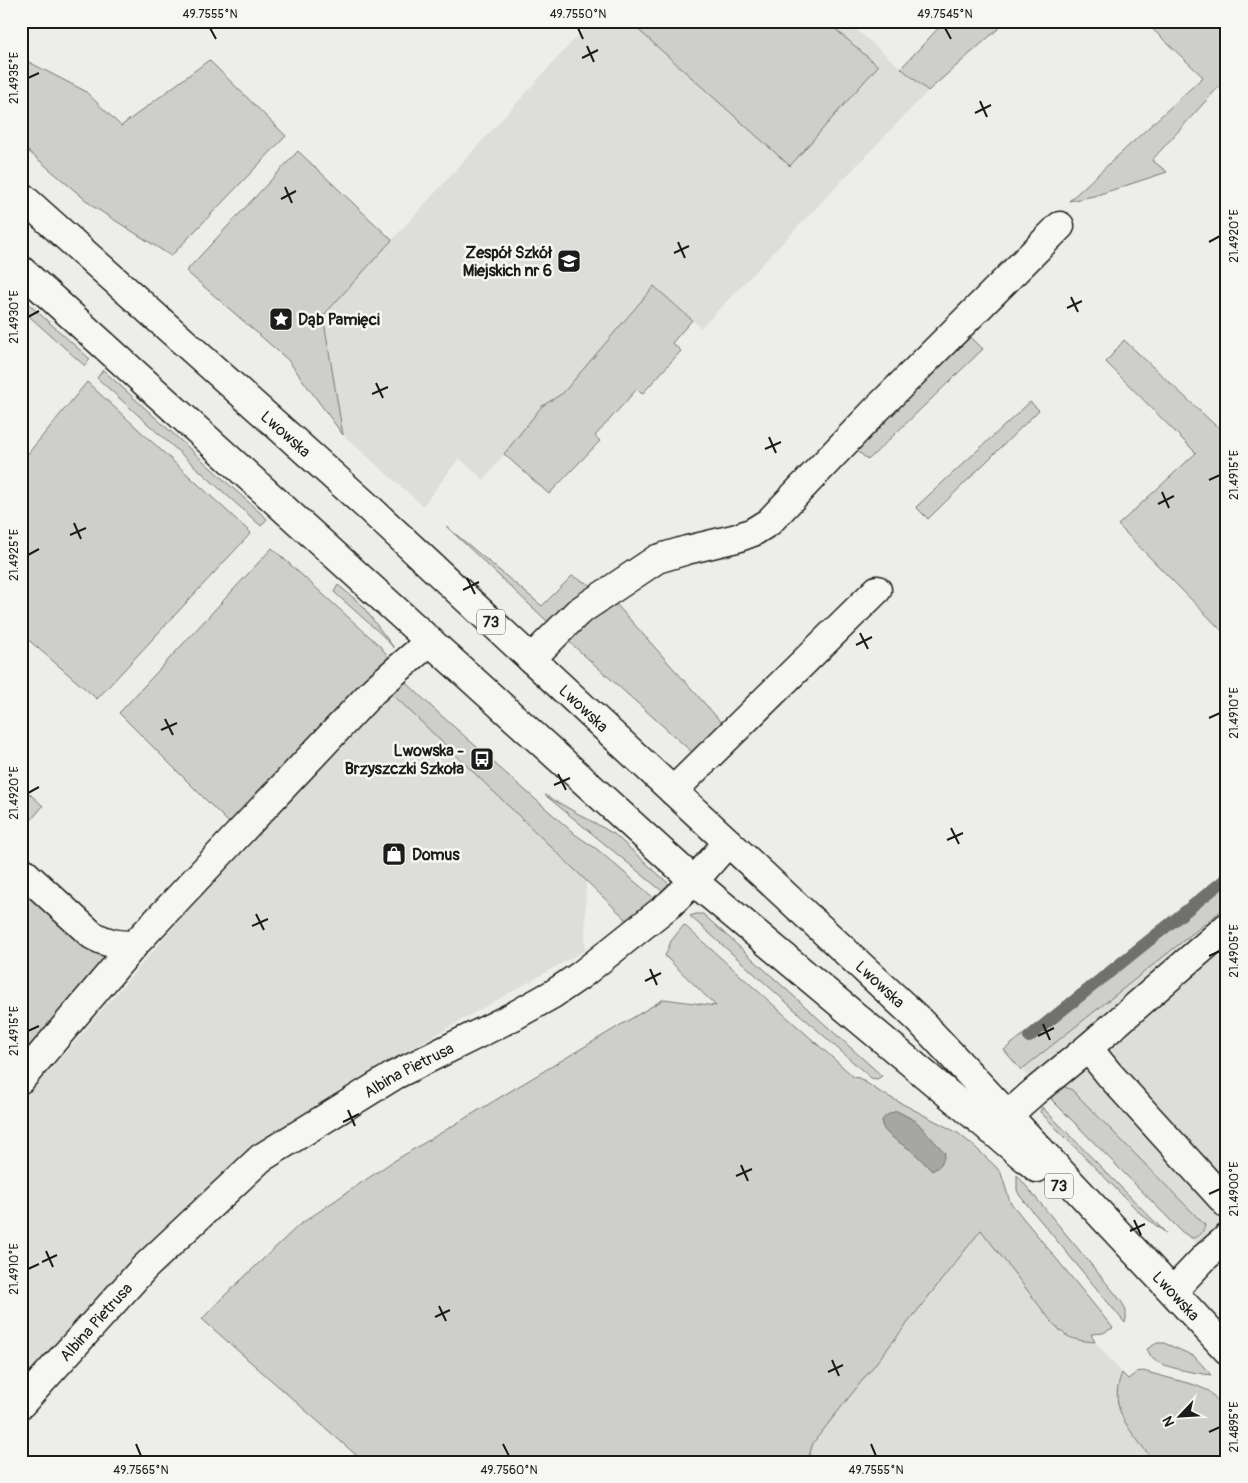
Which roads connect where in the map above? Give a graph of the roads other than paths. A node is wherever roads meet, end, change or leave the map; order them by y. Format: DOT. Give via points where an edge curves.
graph roads {
  1 [pos="21,196"];
  2 [pos="1060,226"];
  3 [pos="21,270"];
  4 [pos="877,590"];
  5 [pos="430,641"];
  6 [pos="531,659"];
  7 [pos="673,791"];
  8 [pos="728,842"];
  9 [pos="21,870"];
  10 [pos="694,881"];
  11 [pos="1227,928"];
  12 [pos="134,945"];
  13 [pos="1088,1048"];
  14 [pos="21,1078"];
  15 [pos="999,1122"];
  16 [pos="1227,1204"];
  17 [pos="1227,1238"];
  18 [pos="1173,1291"];
  19 [pos="1227,1350"];
  20 [pos="21,1404"];
  1 -- 6 [label="main road, Lwowska / 73" via="368,507"];
  2 -- 6 [label="main road" via="769,522 737,538 657,559 578,612"];
  3 -- 5 [label="main road, Lwowska / 73"];
  4 -- 7 [label="main road"];
  5 -- 10 [label="main road, Lwowska / 73"];
  5 -- 12 [label="main road" via="374,690"];
  6 -- 7 [label="main road, Lwowska / 73"];
  7 -- 8 [label="main road, Lwowska / 73"];
  8 -- 10 [label="main road, Albina Pietrusa"];
  8 -- 15 [label="main road, Lwowska / 73" via="918,1019"];
  9 -- 12 [label="main road" via="92,935 104,942"];
  10 -- 15 [label="main road, Lwowska / 73"];
  10 -- 20 [label="main road, Albina Pietrusa" via="670,904 553,994 395,1075 261,1158 144,1268"];
  11 -- 13 [label="main road"];
  12 -- 14 [label="main road"];
  13 -- 15 [label="main road"];
  13 -- 16 [label="main road"];
  15 -- 18 [label="main road, Lwowska / 73" via="1127,1242"];
  17 -- 18 [label="main road"];
  18 -- 19 [label="main road, Lwowska / 73"];
}
